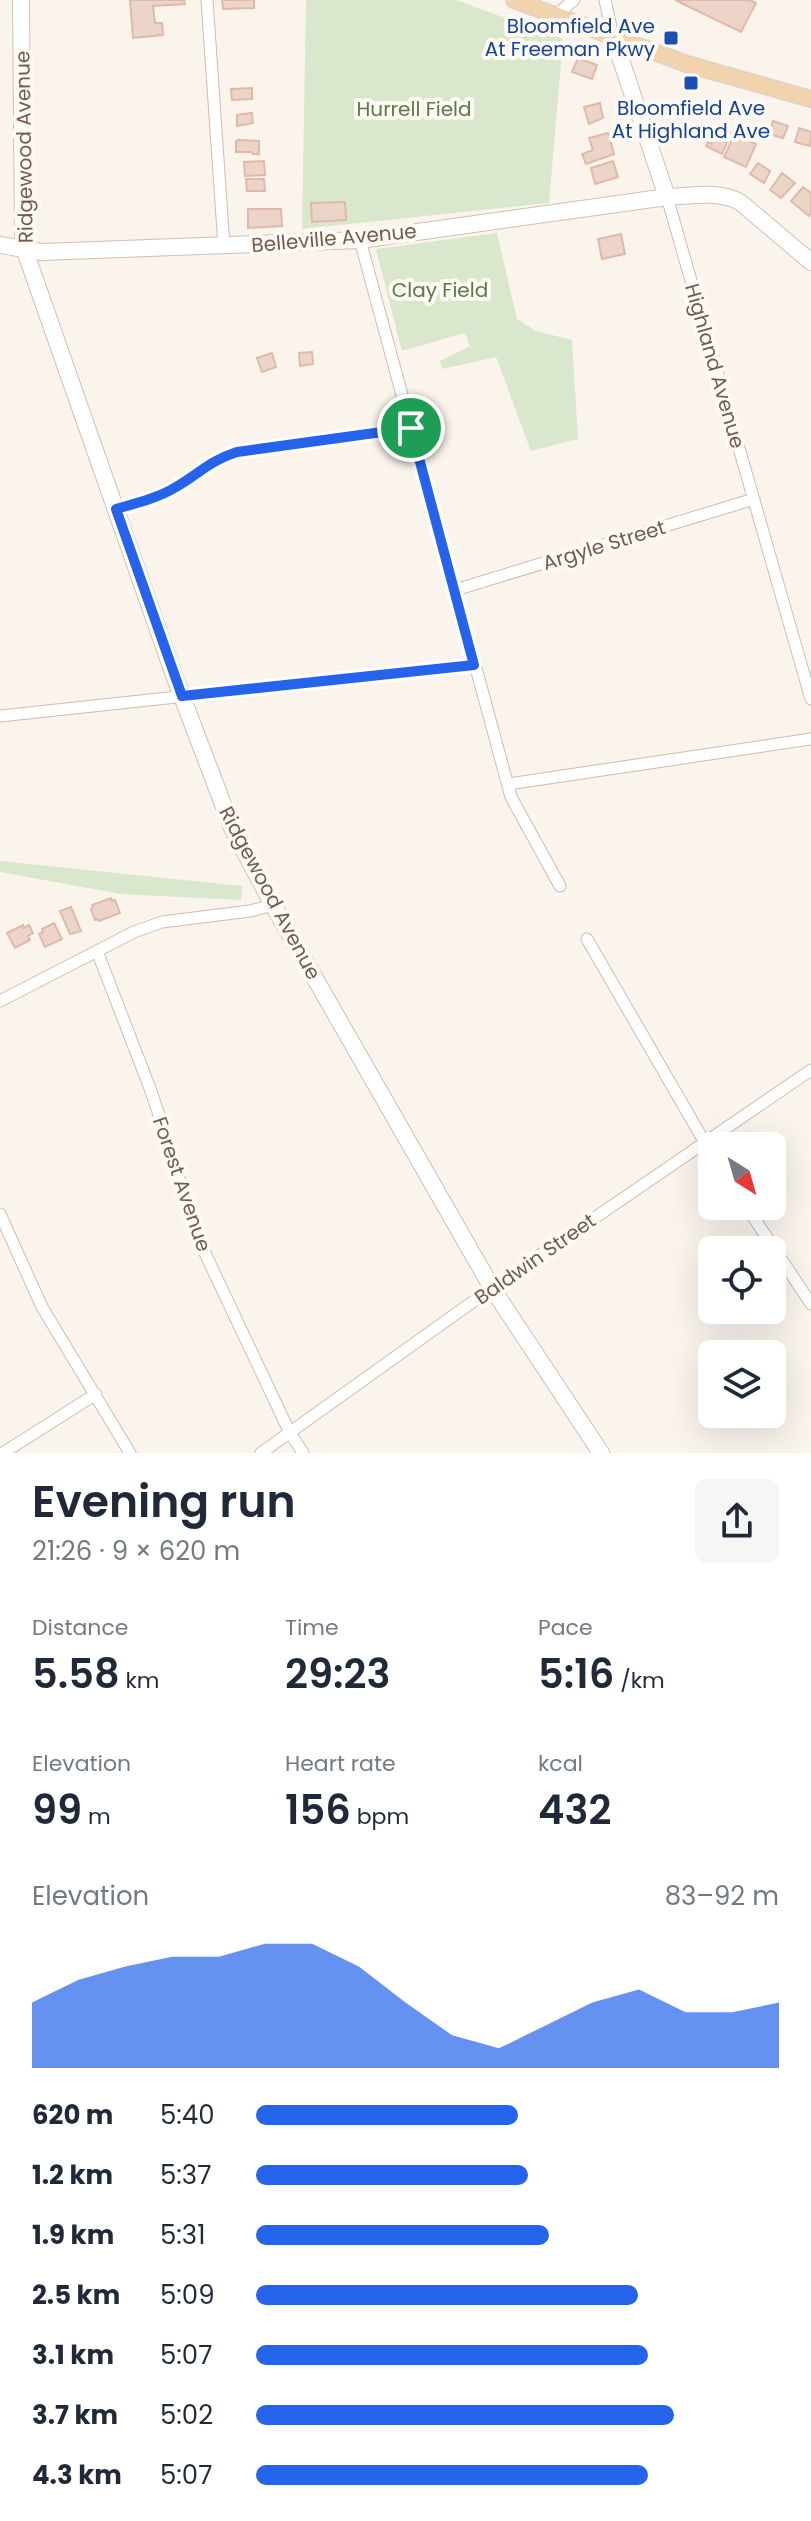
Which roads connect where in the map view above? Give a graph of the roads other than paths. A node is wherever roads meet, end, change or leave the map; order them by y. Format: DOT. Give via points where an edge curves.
graph roads {
  1 [pos="21,0"];
  2 [pos="207,0"];
  3 [pos="514,0"];
  4 [pos="574,0"];
  5 [pos="605,0"];
  6 [pos="556,15"];
  7 [pos="613,36"];
  8 [pos="811,99"];
  9 [pos="667,197"];
  10 [pos="360,240"];
  11 [pos="0,245"];
  12 [pos="224,246"];
  13 [pos="25,251"];
  14 [pos="811,262"];
  15 [pos="411,428"];
  16 [pos="754,499"];
  17 [pos="116,509"];
  18 [pos="455,590"];
  19 [pos="474,665"];
  20 [pos="182,696"];
  21 [pos="811,699"];
  22 [pos="0,716"];
  23 [pos="811,739"];
  24 [pos="508,784"];
  25 [pos="560,886"];
  26 [pos="271,900"];
  27 [pos="587,939"];
  28 [pos="97,951"];
  29 [pos="0,1001"];
  30 [pos="811,1070"];
  31 [pos="720,1132"];
  32 [pos="698,1133"];
  33 [pos="698,1147"];
  34 [pos="0,1214"];
  35 [pos="755,1220"];
  36 [pos="492,1288"];
  37 [pos="811,1304"];
  38 [pos="96,1394"];
  39 [pos="291,1434"];
  40 [pos="3,1453"];
  41 [pos="130,1453"];
  42 [pos="261,1453"];
  43 [pos="303,1453"];
  44 [pos="601,1453"];
  1 -- 13 [label="street, Ridgewood Avenue"];
  2 -- 12 [label="street"];
  3 -- 6 [label="main road"];
  4 -- 6 [label="street"];
  5 -- 7 [label="street"];
  6 -- 7 [label="main road"];
  7 -- 8 [label="main road" via="699,68"];
  7 -- 9 [label="street, Highland Avenue"];
  9 -- 10 [label="street, Belleville Avenue"];
  9 -- 14 [label="street, Belleville Avenue" via="728,196"];
  9 -- 16 [label="street, Highland Avenue"];
  10 -- 12 [label="street, Belleville Avenue"];
  10 -- 15 [label="street"];
  11 -- 13 [label="street, Belleville Avenue"];
  12 -- 13 [label="street, Belleville Avenue"];
  13 -- 17 [label="street, Ridgewood Avenue"];
  15 -- 17 [label="street" via="237,452 215,459 164,493"];
  15 -- 18 [label="street"];
  16 -- 18 [label="street, Argyle Street"];
  16 -- 21 [label="street, Highland Avenue"];
  17 -- 20 [label="street, Ridgewood Avenue"];
  18 -- 19 [label="street"];
  19 -- 20 [label="street"];
  19 -- 24 [label="street"];
  20 -- 22 [label="street"];
  20 -- 26 [label="street, Ridgewood Avenue" via="225,811"];
  23 -- 24 [label="street"];
  24 -- 25 [label="street"];
  26 -- 28 [label="street" via="250,911 162,922"];
  26 -- 36 [label="street, Ridgewood Avenue"];
  27 -- 32 [label="street"];
  28 -- 29 [label="street"];
  28 -- 39 [label="street, Forest Avenue" via="155,1105 195,1232"];
  30 -- 31 [label="street, Baldwin Street"];
  33 -- 36 [label="street, Baldwin Street"];
  34 -- 38 [label="street" via="42,1307"];
  35 -- 37 [label="street"];
  36 -- 39 [label="street, Baldwin Street"];
  36 -- 44 [label="street, Ridgewood Avenue"];
  38 -- 40 [label="street"];
  38 -- 41 [label="street"];
  39 -- 42 [label="street, Baldwin Street"];
  39 -- 43 [label="street, Forest Avenue"];
}
